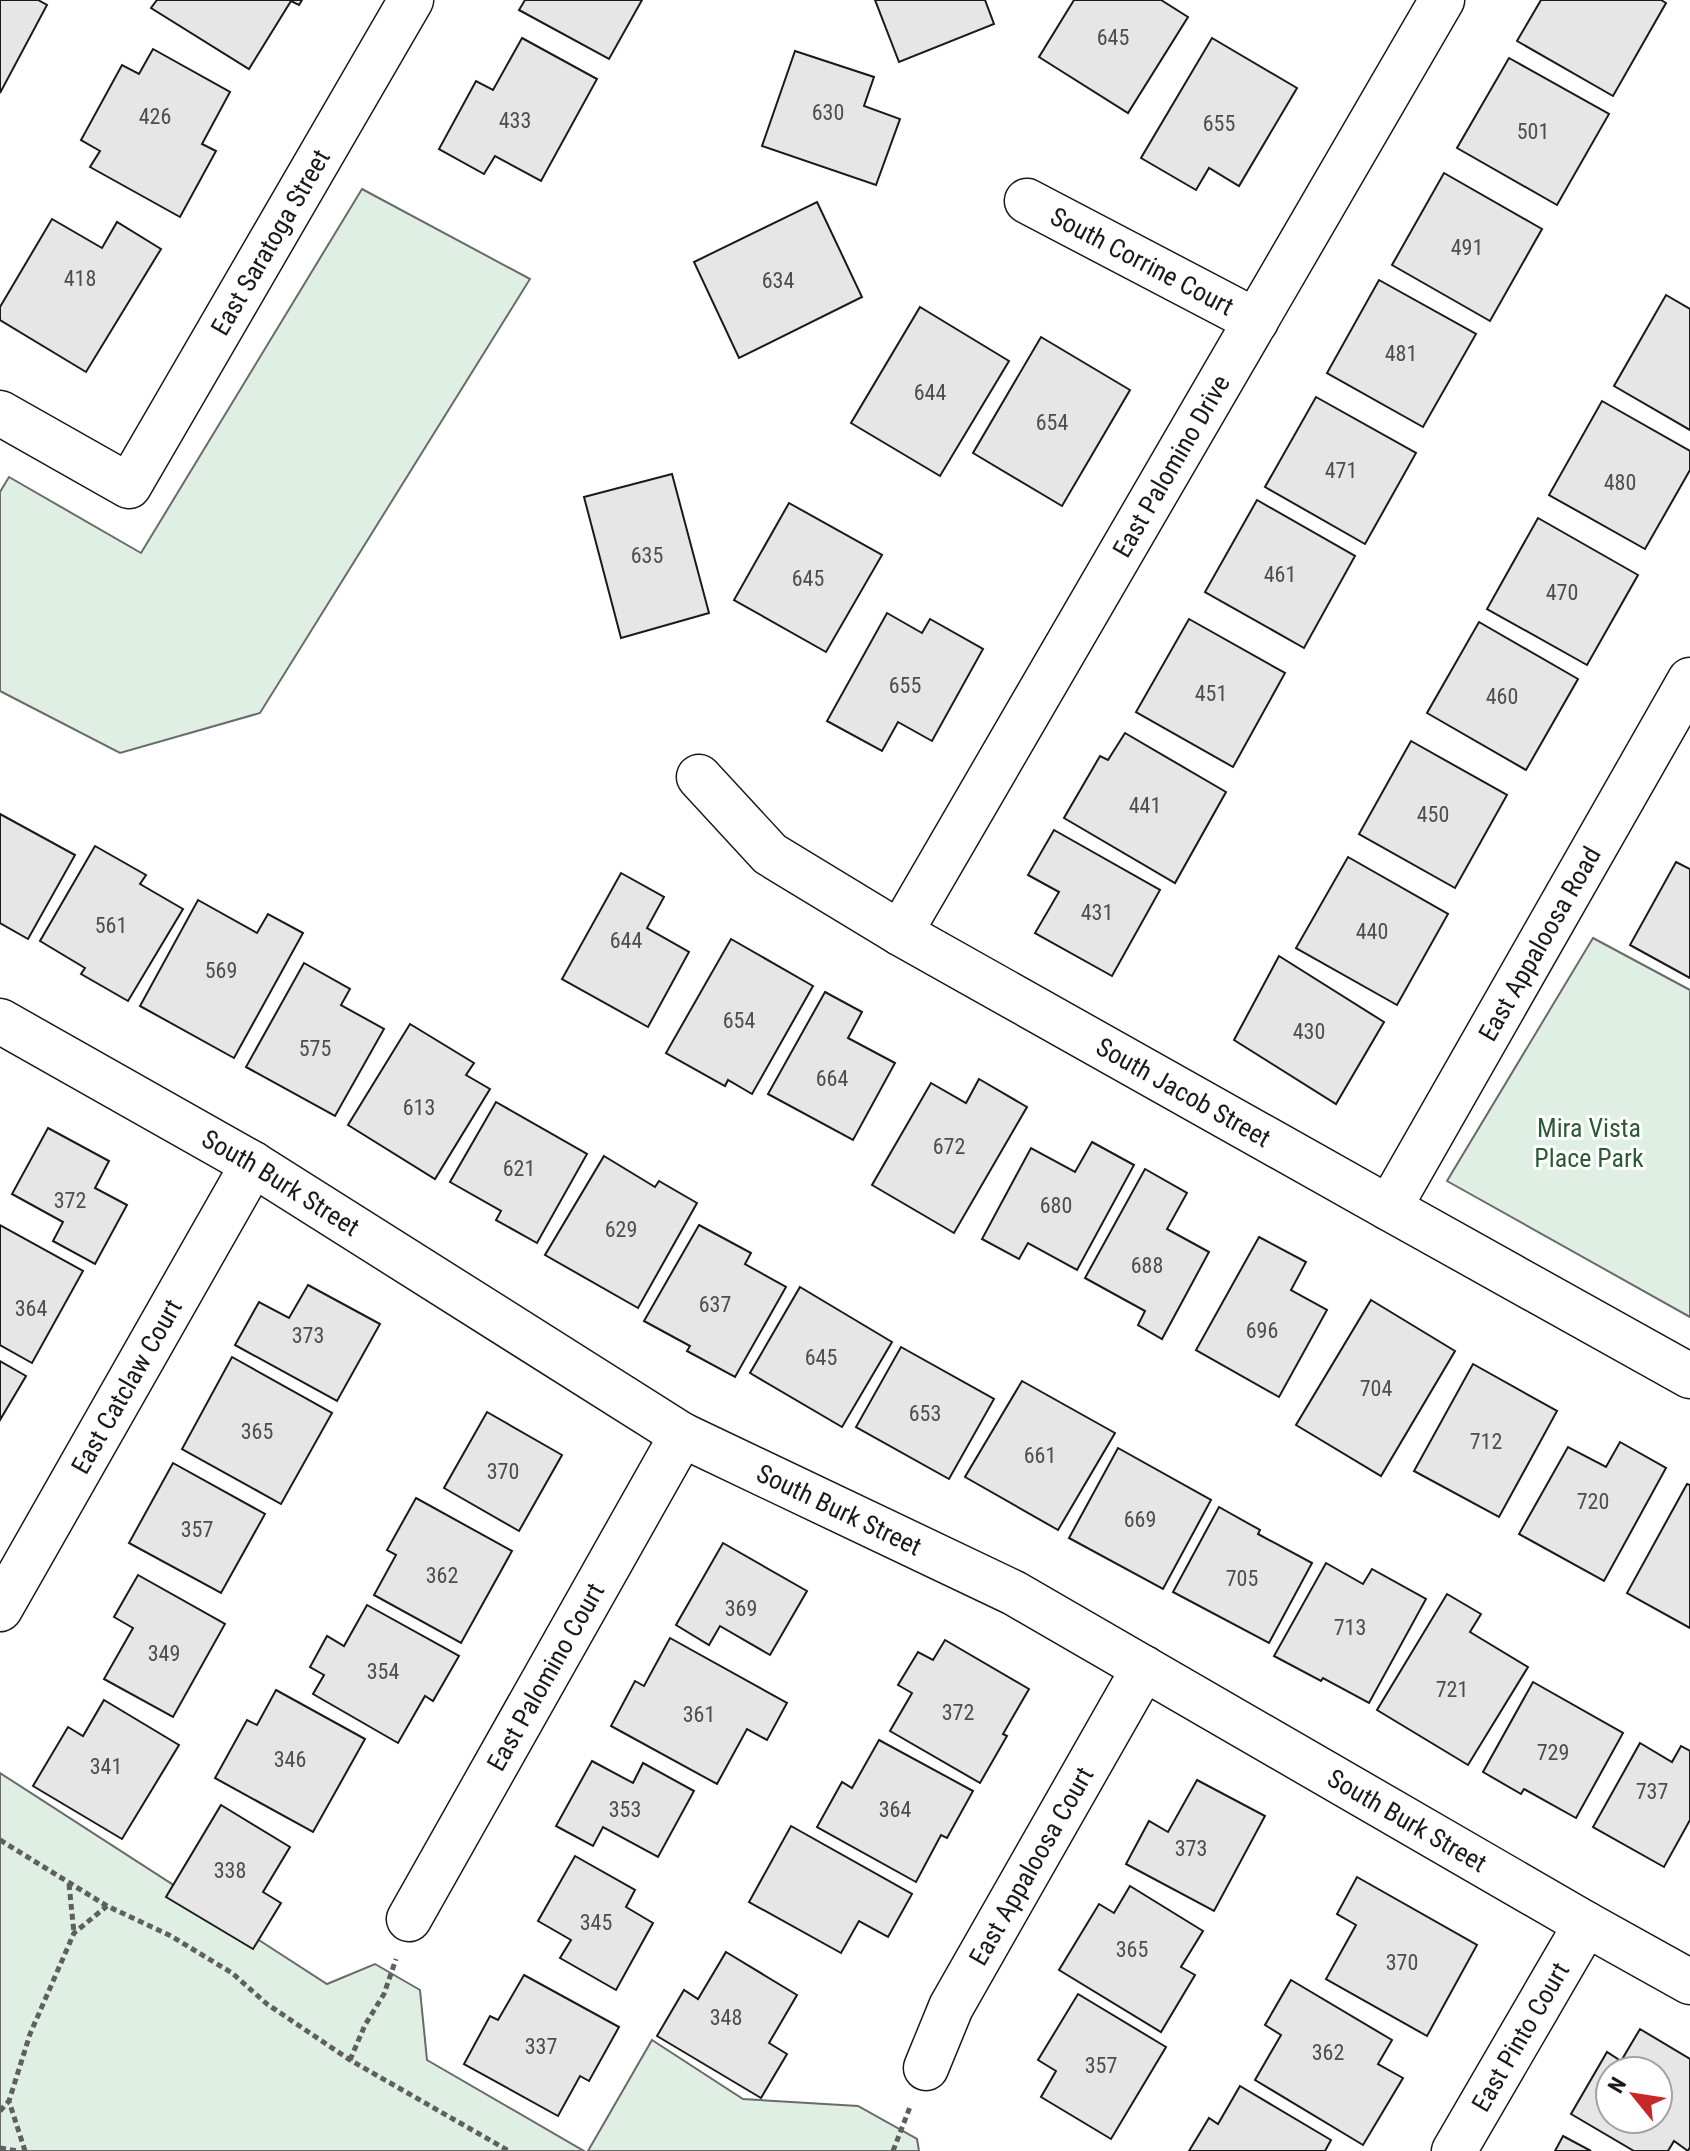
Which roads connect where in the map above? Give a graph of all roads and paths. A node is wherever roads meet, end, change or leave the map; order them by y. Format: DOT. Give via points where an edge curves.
graph roads {
  1 [pos="411,0"];
  2 [pos="1442,0"];
  3 [pos="1027,201"];
  4 [pos="1256,321"];
  5 [pos="0,413"];
  6 [pos="1690,680"];
  7 [pos="699,777"];
  8 [pos="900,933"];
  9 [pos="0,1021"];
  10 [pos="253,1164"];
  11 [pos="1389,1208"];
  12 [pos="1690,1376"];
  13 [pos="682,1435"];
  14 [pos="0,1609"];
  15 [pos="1144,1668"];
  16 [pos="0,1840"];
  17 [pos="69,1883"];
  18 [pos="107,1906"];
  19 [pos="409,1919"];
  20 [pos="1586,1924"];
  21 [pos="74,1933"];
  22 [pos="1690,1982"];
  23 [pos="350,2060"];
  24 [pos="926,2068"];
  25 [pos="9,2101"];
  26 [pos="0,2111"];
  27 [pos="0,2148"];
  28 [pos="18,2151"];
  29 [pos="25,2151"];
  30 [pos="509,2151"];
  31 [pos="1454,2151"];
  1 -- 5 [label="street, East Saratoga Street" via="129,486"];
  2 -- 4 [label="street, East Palomino Drive"];
  3 -- 4 [label="street, South Corrine Court"];
  4 -- 8 [label="street, East Palomino Drive"];
  6 -- 11 [label="street, East Appaloosa Road"];
  7 -- 8 [label="street, South Jacob Street" via="770,854"];
  8 -- 11 [label="street, South Jacob Street"];
  9 -- 10 [label="street, South Burk Street"];
  10 -- 13 [label="street, South Burk Street"];
  10 -- 14 [label="street, East Catclaw Court"];
  11 -- 12 [label="street, South Jacob Street"];
  13 -- 15 [label="street, South Burk Street" via="1014,1593"];
  13 -- 19 [label="street, East Palomino Court"];
  15 -- 20 [label="street, South Burk Street"];
  15 -- 24 [label="street, East Appaloosa Court" via="951,2007"];
  16 -- 17 [label="path"];
  17 -- 18 [label="path"];
  17 -- 21 [label="path"];
  18 -- 21 [label="path"];
  18 -- 23 [label="path" via="232,1973 267,2004"];
  19 -- 23 [label="path" via="384,1994"];
  20 -- 22 [label="street, South Burk Street"];
  20 -- 31 [label="street, East Pinto Court"];
  21 -- 25 [label="path" via="30,2034"];
  23 -- 30 [label="path"];
  25 -- 26 [label="path"];
  25 -- 29 [label="path"];
  27 -- 28 [label="path"];
}
